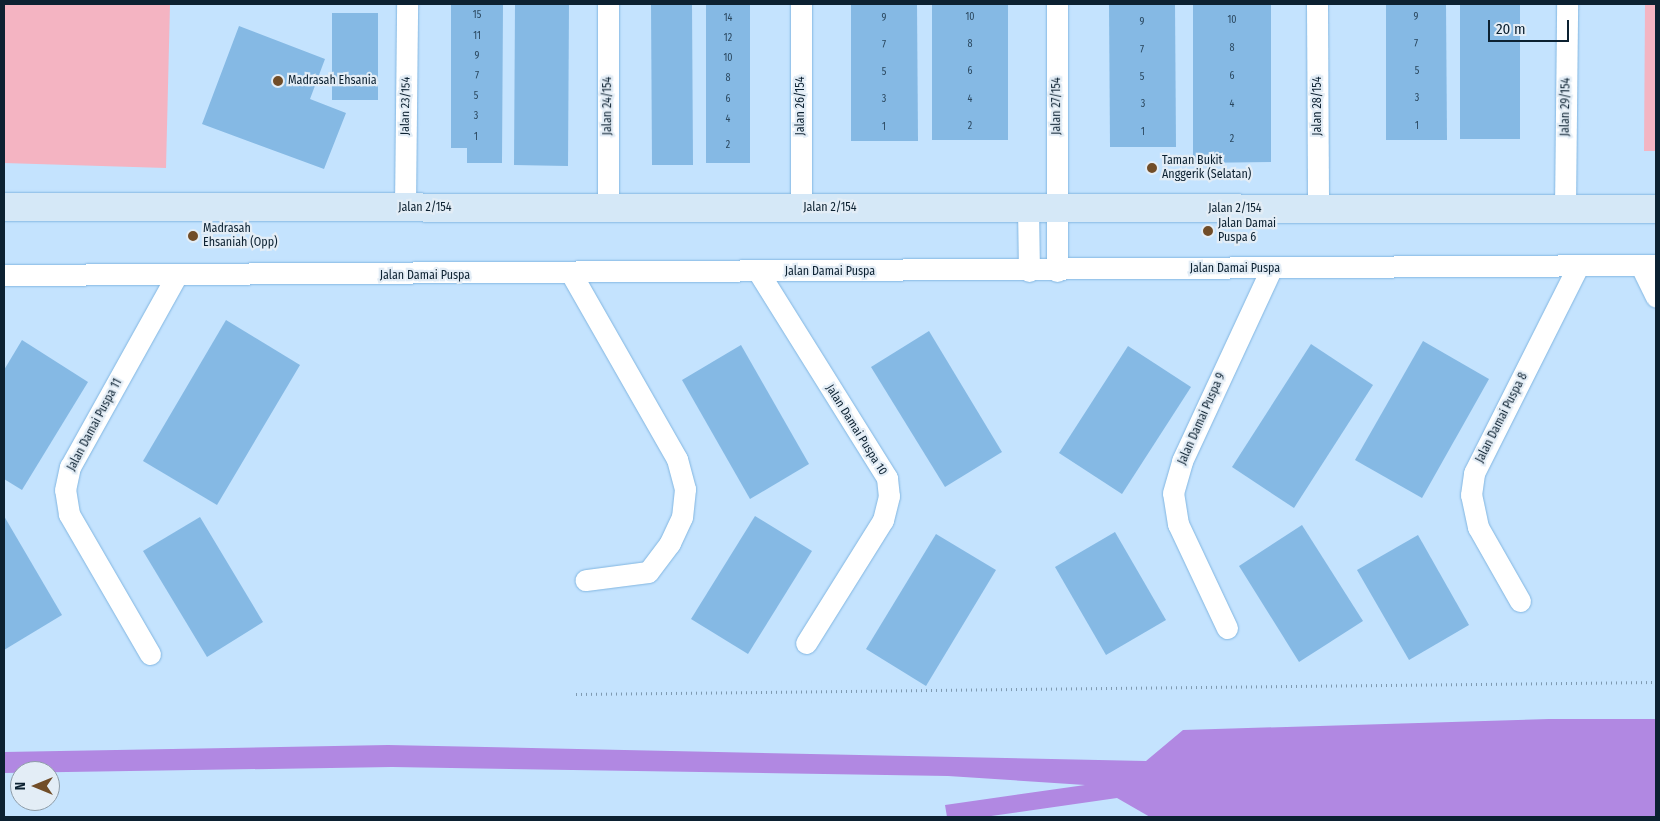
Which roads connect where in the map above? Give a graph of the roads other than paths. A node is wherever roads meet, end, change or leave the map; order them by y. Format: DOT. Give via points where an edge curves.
graph roads {
  1 [pos="407,4"];
  2 [pos="608,4"];
  3 [pos="801,4"];
  4 [pos="1057,4"];
  5 [pos="1317,4"];
  6 [pos="1567,4"];
  7 [pos="4,207"];
  8 [pos="405,208"];
  9 [pos="608,208"];
  10 [pos="801,208"];
  11 [pos="1028,208"];
  12 [pos="1057,208"];
  13 [pos="1318,209"];
  14 [pos="1565,209"];
  15 [pos="1656,209"];
  16 [pos="1649,265"];
  17 [pos="1578,266"];
  18 [pos="1272,269"];
  19 [pos="1029,270"];
  20 [pos="1057,270"];
  21 [pos="759,273"];
  22 [pos="4,275"];
  23 [pos="572,275"];
  24 [pos="175,278"];
  25 [pos="1656,297"];
  26 [pos="586,580"];
  27 [pos="1520,601"];
  28 [pos="1227,628"];
  29 [pos="806,643"];
  30 [pos="150,654"];
  1 -- 8 [label="street, Jalan 23/154"];
  2 -- 9 [label="street, Jalan 24/154"];
  3 -- 10 [label="street, Jalan 26/154"];
  4 -- 12 [label="street, Jalan 27/154"];
  5 -- 13 [label="street, Jalan 28/154"];
  6 -- 14 [label="street, Jalan 29/154"];
  7 -- 8 [label="street, Jalan 2/154"];
  8 -- 9 [label="street, Jalan 2/154"];
  9 -- 10 [label="street, Jalan 2/154"];
  10 -- 11 [label="street, Jalan 2/154"];
  11 -- 12 [label="street, Jalan 2/154"];
  11 -- 19 [label="street"];
  12 -- 13 [label="street, Jalan 2/154"];
  12 -- 20 [label="street, Jalan 27/154"];
  13 -- 14 [label="street, Jalan 2/154"];
  14 -- 15 [label="street, Jalan 2/154"];
  16 -- 17 [label="street, Jalan Damai Puspa"];
  16 -- 25 [label="street"];
  17 -- 18 [label="street, Jalan Damai Puspa"];
  17 -- 27 [label="street, Jalan Damai Puspa 8" via="1474,473 1471,495 1478,527"];
  18 -- 20 [label="street, Jalan Damai Puspa"];
  18 -- 28 [label="street, Jalan Damai Puspa 9" via="1182,461 1173,493 1178,524"];
  19 -- 20 [label="street, Jalan Damai Puspa"];
  19 -- 21 [label="street, Jalan Damai Puspa"];
  21 -- 23 [label="street, Jalan Damai Puspa"];
  21 -- 29 [label="street, Jalan Damai Puspa 10" via="887,478 889,496 883,520"];
  22 -- 24 [label="street, Jalan Damai Puspa"];
  23 -- 24 [label="street, Jalan Damai Puspa"];
  23 -- 26 [label="street" via="678,459 685,489 682,517 670,542 648,572"];
  24 -- 30 [label="street, Jalan Damai Puspa 11" via="70,467 65,490 69,514"];
}
